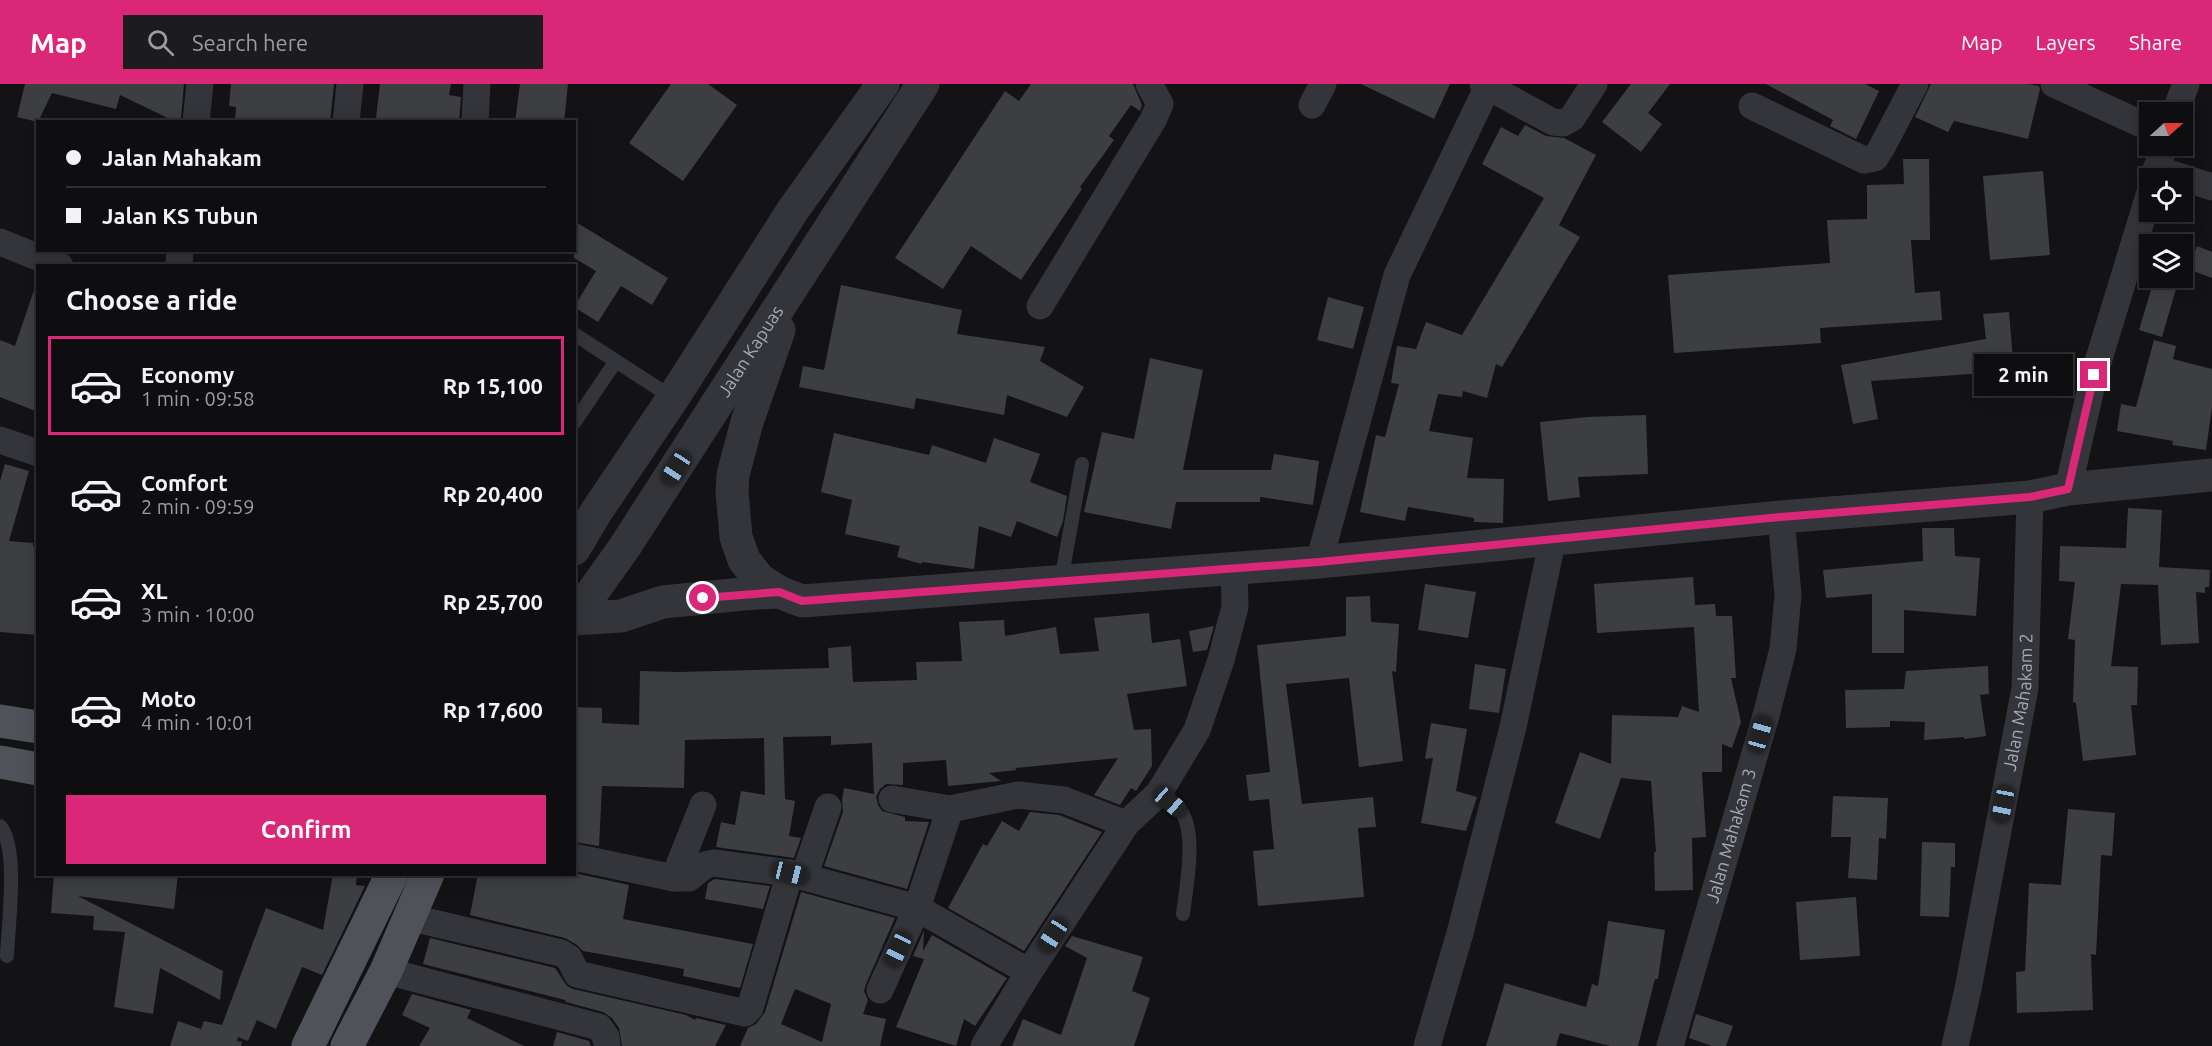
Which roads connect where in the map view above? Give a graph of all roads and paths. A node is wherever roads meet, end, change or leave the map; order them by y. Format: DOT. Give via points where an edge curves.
graph roads {
  1 [pos="200,84"];
  2 [pos="350,84"];
  3 [pos="477,84"];
  4 [pos="883,84"];
  5 [pos="1149,84"];
  6 [pos="1594,84"];
  7 [pos="1915,84"];
  8 [pos="2054,84"];
  9 [pos="2186,84"];
  10 [pos="1487,85"];
  11 [pos="919,86"];
  12 [pos="2179,102"];
  13 [pos="1752,106"];
  14 [pos="196,120"];
  15 [pos="346,120"];
  16 [pos="475,120"];
  17 [pos="2139,123"];
  18 [pos="2193,182"];
  19 [pos="2212,187"];
  20 [pos="2140,222"];
  21 [pos="0,242"];
  22 [pos="55,264"];
  23 [pos="793,288"];
  24 [pos="1040,306"];
  25 [pos="576,335"];
  26 [pos="616,361"];
  27 [pos="673,398"];
  28 [pos="576,420"];
  29 [pos="0,440"];
  30 [pos="36,452"];
  31 [pos="1082,464"];
  32 [pos="2212,475"];
  33 [pos="2068,489"];
  34 [pos="2030,497"];
  35 [pos="1781,517"];
  36 [pos="1553,538"];
  37 [pos="576,546"];
  38 [pos="1319,562"];
  39 [pos="1234,568"];
  40 [pos="1061,581"];
  41 [pos="790,597"];
  42 [pos="576,616"];
  43 [pos="576,619"];
  44 [pos="0,721"];
  45 [pos="36,727"];
  46 [pos="0,762"];
  47 [pos="36,769"];
  48 [pos="1159,793"];
  49 [pos="892,799"];
  50 [pos="704,805"];
  51 [pos="828,807"];
  52 [pos="950,809"];
  53 [pos="1126,824"];
  54 [pos="0,826"];
  55 [pos="576,857"];
  56 [pos="797,875"];
  57 [pos="391,876"];
  58 [pos="427,876"];
  59 [pos="674,878"];
  60 [pos="917,908"];
  61 [pos="1183,914"];
  62 [pos="408,917"];
  63 [pos="7,956"];
  64 [pos="386,971"];
  65 [pos="1029,972"];
  66 [pos="880,990"];
  67 [pos="308,1046"];
  68 [pos="347,1046"];
  69 [pos="607,1046"];
  70 [pos="984,1046"];
  71 [pos="1427,1046"];
  72 [pos="1670,1046"];
  73 [pos="1956,1046"];
  1 -- 14 [label="street"];
  2 -- 15 [label="street"];
  3 -- 16 [label="street"];
  4 -- 27 [label="street" via="793,210"];
  5 -- 24 [label="street" via="1160,104 1153,120"];
  6 -- 10 [label="street" via="1572,118 1563,123 1553,122"];
  7 -- 13 [label="street" via="1875,158 1864,160"];
  8 -- 17 [label="street"];
  9 -- 12 [label="street"];
  10 -- 38 [label="street" via="1397,275"];
  11 -- 23 [label="street, Jalan Kapuas"];
  18 -- 19 [label="street"];
  20 -- 33 [label="street" via="2094,375"];
  21 -- 22 [label="street"];
  23 -- 41 [label="street" via="747,422 732,492 736,537 744,560 759,579"];
  23 -- 42 [label="street, Jalan Kapuas"];
  25 -- 26 [label="lane"];
  26 -- 27 [label="lane"];
  26 -- 28 [label="lane"];
  27 -- 37 [label="street"];
  29 -- 30 [label="street"];
  31 -- 40 [label="lane"];
  32 -- 33 [label="street"];
  33 -- 34 [label="street"];
  34 -- 35 [label="street"];
  34 -- 73 [label="street, Jalan Mahakam 2" via="2025,688"];
  35 -- 36 [label="street"];
  35 -- 72 [label="street, Jalan Mahakam 3" via="1788,595 1783,649"];
  36 -- 38 [label="street"];
  36 -- 71 [label="street" via="1513,727"];
  38 -- 39 [label="street"];
  39 -- 40 [label="street"];
  39 -- 48 [label="street" via="1235,607 1221,660 1197,730"];
  40 -- 41 [label="street"];
  41 -- 43 [label="street" via="776,610 651,624 621,616"];
  44 -- 45 [label="main road"];
  46 -- 47 [label="main road"];
  48 -- 53 [label="street"];
  48 -- 61 [label="lane" via="1181,811 1187,826 1189,853"];
  49 -- 52 [label="street"];
  50 -- 59 [label="street"];
  51 -- 56 [label="street"];
  52 -- 53 [label="street" via="1018,795 1075,802"];
  52 -- 60 [label="street"];
  53 -- 65 [label="street"];
  54 -- 63 [label="lane" via="8,839 11,858"];
  55 -- 59 [label="street"];
  56 -- 59 [label="street" via="714,863 689,878"];
  56 -- 60 [label="street"];
  56 -- 62 [label="street" via="745,1013 577,974 569,958 561,953"];
  57 -- 67 [label="main road"];
  58 -- 62 [label="main road"];
  60 -- 65 [label="street"];
  60 -- 66 [label="street"];
  62 -- 64 [label="main road"];
  64 -- 68 [label="main road"];
  64 -- 69 [label="street" via="599,1027"];
  65 -- 70 [label="street"];
}
